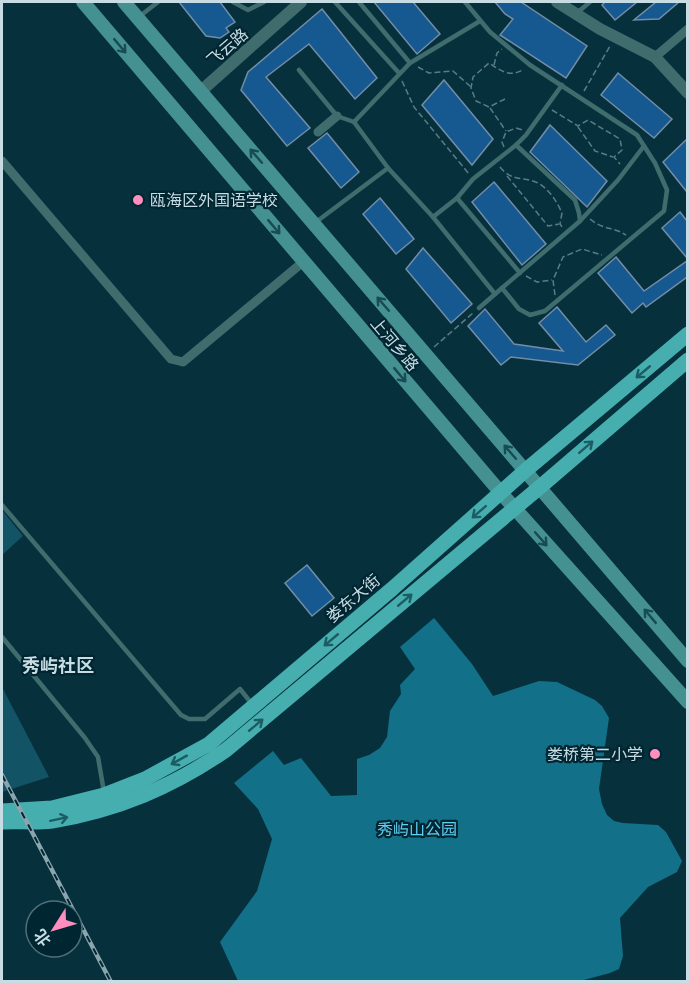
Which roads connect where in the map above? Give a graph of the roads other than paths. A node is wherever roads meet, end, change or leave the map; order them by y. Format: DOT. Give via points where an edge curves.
graph roads {
  1 [pos="82,2"];
  2 [pos="124,2"];
  3 [pos="158,2"];
  4 [pos="233,2"];
  5 [pos="264,2"];
  6 [pos="301,2"];
  7 [pos="335,2"];
  8 [pos="359,2"];
  9 [pos="465,2"];
  10 [pos="557,2"];
  11 [pos="590,2"];
  12 [pos="576,14"];
  13 [pos="138,18"];
  14 [pos="480,21"];
  15 [pos="687,29"];
  16 [pos="655,57"];
  17 [pos="410,63"];
  18 [pos="299,70"];
  19 [pos="399,73"];
  20 [pos="562,85"];
  21 [pos="201,91"];
  22 [pos="687,93"];
  23 [pos="337,116"];
  24 [pos="354,122"];
  25 [pos="318,132"];
  26 [pos="516,145"];
  27 [pos="644,146"];
  28 [pos="2,161"];
  29 [pos="388,168"];
  30 [pos="457,198"];
  31 [pos="433,217"];
  32 [pos="580,221"];
  33 [pos="314,224"];
  34 [pos="303,262"];
  35 [pos="520,273"];
  36 [pos="502,288"];
  37 [pos="495,294"];
  38 [pos="478,308"];
  39 [pos="687,334"];
  40 [pos="687,360"];
  41 [pos="526,470"];
  42 [pos="540,487"];
  43 [pos="501,493"];
  44 [pos="2,505"];
  45 [pos="514,508"];
  46 [pos="2,637"];
  47 [pos="687,661"];
  48 [pos="687,702"];
  49 [pos="254,706"];
  50 [pos="104,795"];
  51 [pos="2,811"];
  52 [pos="2,822"];
  1 -- 34 [label="main road, 上河乡路, one-way"];
  2 -- 13 [label="main road, 上河乡路"];
  3 -- 13 [label="lane"];
  4 -- 5 [label="lane" via="248,10"];
  6 -- 21 [label="street, 飞云路"];
  7 -- 19 [label="lane"];
  8 -- 17 [label="lane"];
  9 -- 14 [label="lane"];
  10 -- 12 [label="street"];
  11 -- 12 [label="lane"];
  12 -- 16 [label="street"];
  13 -- 21 [label="main road, 上河乡路"];
  14 -- 17 [label="lane"];
  14 -- 20 [label="lane" via="530,65"];
  15 -- 16 [label="street"];
  16 -- 22 [label="street"];
  17 -- 19 [label="lane"];
  18 -- 23 [label="lane"];
  19 -- 24 [label="lane"];
  20 -- 26 [label="lane"];
  20 -- 27 [label="lane" via="637,135"];
  33 -- 21 [label="main road, 上河乡路, one-way"];
  23 -- 24 [label="lane"];
  23 -- 25 [label="street"];
  24 -- 29 [label="lane"];
  26 -- 30 [label="lane" via="473,179"];
  26 -- 32 [label="lane" via="575,200"];
  27 -- 32 [label="lane"];
  27 -- 36 [label="lane" via="667,190 664,211 545,311 530,315 519,309"];
  28 -- 34 [label="street" via="171,359 183,362"];
  29 -- 31 [label="lane"];
  29 -- 33 [label="lane"];
  30 -- 31 [label="lane"];
  30 -- 35 [label="lane"];
  31 -- 37 [label="lane"];
  32 -- 35 [label="lane"];
  41 -- 33 [label="main road, 上河乡路, one-way"];
  34 -- 43 [label="main road, 上河乡路, one-way"];
  35 -- 36 [label="lane"];
  36 -- 37 [label="lane"];
  37 -- 38 [label="lane"];
  39 -- 41 [label="main road, 娄东大街, one-way"];
  42 -- 40 [label="main road, one-way"];
  41 -- 42 [label="main road, 上河乡路"];
  41 -- 43 [label="main road, 娄东大街"];
  42 -- 45 [label="main road"];
  47 -- 42 [label="main road, 上河乡路, one-way"];
  43 -- 45 [label="main road, 上河乡路"];
  43 -- 49 [label="main road, 娄东大街, one-way"];
  44 -- 49 [label="lane" via="181,715 205,719 240,689"];
  45 -- 48 [label="main road, 上河乡路, one-way"];
  52 -- 45 [label="main road, one-way" via="50,821 116,807 174,783 226,750"];
  46 -- 50 [label="lane" via="98,757"];
  49 -- 50 [label="main road, 娄东大街, one-way" via="209,744 145,779"];
  50 -- 51 [label="main road, 娄东大街" via="52,808"];
}
